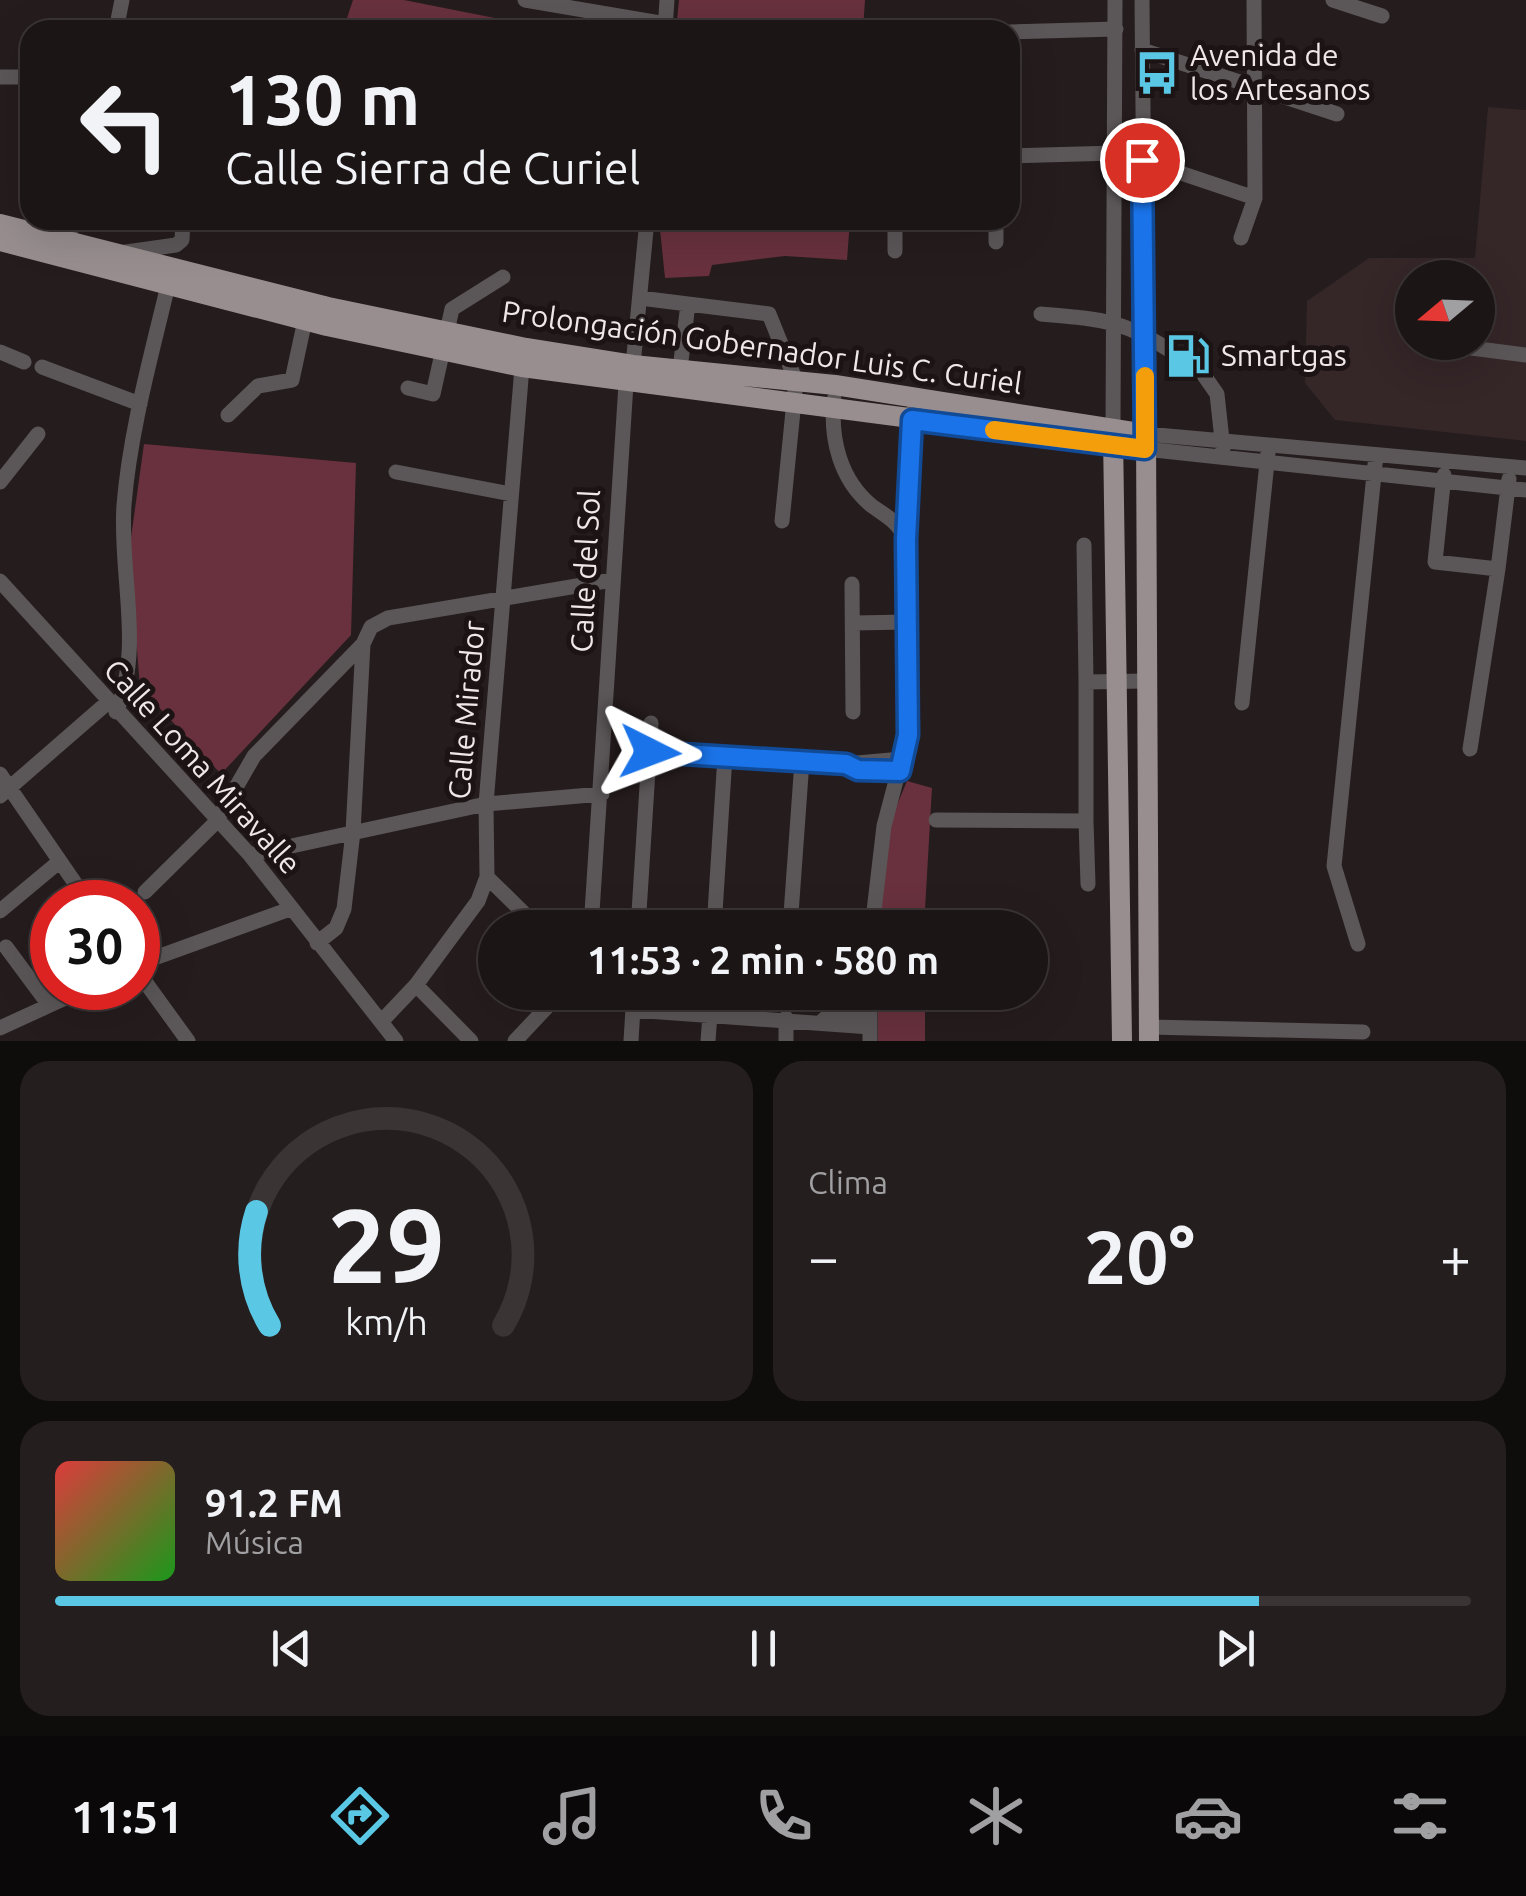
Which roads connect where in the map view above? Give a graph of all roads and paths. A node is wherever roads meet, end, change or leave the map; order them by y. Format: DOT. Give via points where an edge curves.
graph roads {
  1 [pos="525,0"];
  2 [pos="1116,0"];
  3 [pos="1142,0"];
  4 [pos="1254,0"];
  5 [pos="1333,0"];
  6 [pos="1359,4"];
  7 [pos="1382,16"];
  8 [pos="629,20"];
  9 [pos="1116,29"];
  10 [pos="1020,32"];
  11 [pos="1142,50"];
  12 [pos="1116,81"];
  13 [pos="1142,81"];
  14 [pos="1254,87"];
  15 [pos="1337,114"];
  16 [pos="1116,154"];
  17 [pos="1020,156"];
  18 [pos="1142,160"];
  19 [pos="1254,198"];
  20 [pos="0,224"];
  21 [pos="71,230"];
  22 [pos="182,230"];
  23 [pos="646,230"];
  24 [pos="896,230"];
  25 [pos="996,230"];
  26 [pos="1242,238"];
  27 [pos="0,241"];
  28 [pos="996,242"];
  29 [pos="67,249"];
  30 [pos="895,251"];
  31 [pos="116,254"];
  32 [pos="502,277"];
  33 [pos="168,285"];
  34 [pos="640,298"];
  35 [pos="688,304"];
  36 [pos="1042,314"];
  37 [pos="305,320"];
  38 [pos="1113,320"];
  39 [pos="1145,334"];
  40 [pos="445,341"];
  41 [pos="1495,351"];
  42 [pos="0,352"];
  43 [pos="1177,355"];
  44 [pos="1526,355"];
  45 [pos="24,362"];
  46 [pos="42,367"];
  47 [pos="522,367"];
  48 [pos="1203,374"];
  49 [pos="630,375"];
  50 [pos="679,380"];
  51 [pos="796,381"];
  52 [pos="835,385"];
  53 [pos="408,388"];
  54 [pos="914,397"];
  55 [pos="140,404"];
  56 [pos="793,404"];
  57 [pos="833,408"];
  58 [pos="228,415"];
  59 [pos="912,420"];
  60 [pos="38,434"];
  61 [pos="1113,437"];
  62 [pos="1145,442"];
  63 [pos="1269,445"];
  64 [pos="1223,450"];
  65 [pos="1376,455"];
  66 [pos="1444,461"];
  67 [pos="1268,463"];
  68 [pos="1519,467"];
  69 [pos="396,472"];
  70 [pos="1375,474"];
  71 [pos="0,482"];
  72 [pos="1443,482"];
  73 [pos="1508,489"];
  74 [pos="1526,490"];
  75 [pos="511,494"];
  76 [pos="782,521"];
  77 [pos="906,540"];
  78 [pos="1084,545"];
  79 [pos="1498,569"];
  80 [pos="612,580"];
  81 [pos="0,581"];
  82 [pos="852,584"];
  83 [pos="504,598"];
  84 [pos="907,622"];
  85 [pos="852,623"];
  86 [pos="363,644"];
  87 [pos="1116,681"];
  88 [pos="1146,681"];
  89 [pos="1086,682"];
  90 [pos="1242,703"];
  91 [pos="112,708"];
  92 [pos="853,712"];
  93 [pos="651,723"];
  94 [pos="1470,750"];
  95 [pos="650,752"];
  96 [pos="725,756"];
  97 [pos="802,761"];
  98 [pos="901,765"];
  99 [pos="3,786"];
  100 [pos="602,794"];
  101 [pos="486,804"];
  102 [pos="936,820"];
  103 [pos="1086,821"];
  104 [pos="216,822"];
  105 [pos="353,832"];
  106 [pos="250,854"];
  107 [pos="60,861"];
  108 [pos="487,877"];
  109 [pos="73,880"];
  110 [pos="157,880"];
  111 [pos="1088,884"];
  112 [pos="2,905"];
  113 [pos="290,909"];
  114 [pos="521,910"];
  115 [pos="592,910"];
  116 [pos="639,910"];
  117 [pos="715,910"];
  118 [pos="791,910"];
  119 [pos="874,910"];
  120 [pos="318,944"];
  121 [pos="1358,944"];
  122 [pos="6,947"];
  123 [pos="160,956"];
  124 [pos="30,979"];
  125 [pos="416,985"];
  126 [pos="160,1002"];
  127 [pos="38,1010"];
  128 [pos="544,1010"];
  129 [pos="633,1010"];
  130 [pos="710,1014"];
  131 [pos="786,1018"];
  132 [pos="381,1022"];
  133 [pos="0,1028"];
  134 [pos="870,1028"];
  135 [pos="1363,1032"];
  136 [pos="1149,1034"];
  137 [pos="1122,1035"];
  138 [pos="188,1041"];
  139 [pos="396,1041"];
  140 [pos="470,1041"];
  141 [pos="515,1041"];
  142 [pos="631,1041"];
  143 [pos="708,1041"];
  144 [pos="786,1041"];
  1 -- 8 [label="street"];
  2 -- 9 [label="street"];
  3 -- 11 [label="street"];
  4 -- 14 [label="street"];
  5 -- 6 [label="street"];
  6 -- 7 [label="street"];
  9 -- 10 [label="street"];
  9 -- 12 [label="street"];
  11 -- 13 [label="street"];
  11 -- 14 [label="street"];
  12 -- 13 [label="street"];
  12 -- 16 [label="street"];
  13 -- 18 [label="street"];
  14 -- 15 [label="street"];
  14 -- 19 [label="street"];
  16 -- 17 [label="street"];
  16 -- 38 [label="street"];
  18 -- 19 [label="street"];
  18 -- 39 [label="street"];
  19 -- 26 [label="street"];
  20 -- 29 [label="main road, Prolongación Gobernador Luis C. Curiel"];
  21 -- 29 [label="street"];
  22 -- 31 [label="street" via="176,245"];
  23 -- 34 [label="street, Calle del Sol"];
  24 -- 30 [label="street"];
  25 -- 28 [label="street"];
  27 -- 29 [label="main road, Prolongación Gobernador Luis C. Curiel"];
  29 -- 31 [label="main road, Prolongación Gobernador Luis C. Curiel"];
  29 -- 33 [label="main road, Prolongación Gobernador Luis C. Curiel"];
  31 -- 40 [label="main road, Prolongación Gobernador Luis C. Curiel"];
  32 -- 40 [label="street" via="456,305"];
  33 -- 37 [label="main road, Prolongación Gobernador Luis C. Curiel"];
  33 -- 55 [label="street"];
  34 -- 35 [label="street"];
  34 -- 49 [label="street, Calle del Sol"];
  35 -- 50 [label="street"];
  35 -- 51 [label="street" via="769,314"];
  36 -- 38 [label="street"];
  37 -- 40 [label="main road, Prolongación Gobernador Luis C. Curiel"];
  37 -- 58 [label="street" via="292,380 254,388"];
  38 -- 39 [label="street"];
  38 -- 61 [label="street"];
  39 -- 43 [label="street"];
  39 -- 62 [label="street"];
  40 -- 47 [label="main road, Prolongación Gobernador Luis C. Curiel"];
  40 -- 49 [label="main road, Prolongación Gobernador Luis C. Curiel"];
  40 -- 53 [label="street" via="433,394"];
  41 -- 44 [label="street"];
  42 -- 45 [label="street"];
  46 -- 55 [label="street"];
  47 -- 49 [label="main road, Prolongación Gobernador Luis C. Curiel"];
  47 -- 75 [label="street, Calle Mirador"];
  48 -- 64 [label="street" via="1217,394"];
  49 -- 50 [label="main road, Prolongación Gobernador Luis C. Curiel"];
  49 -- 80 [label="street, Calle del Sol"];
  50 -- 51 [label="main road, Prolongación Gobernador Luis C. Curiel"];
  50 -- 56 [label="main road, Prolongación Gobernador Luis C. Curiel"];
  51 -- 52 [label="main road, Prolongación Gobernador Luis C. Curiel"];
  51 -- 56 [label="street"];
  52 -- 54 [label="main road, Prolongación Gobernador Luis C. Curiel"];
  52 -- 57 [label="street"];
  54 -- 59 [label="street"];
  54 -- 61 [label="main road, Prolongación Gobernador Luis C. Curiel"];
  55 -- 91 [label="street" via="124,503 128,677"];
  56 -- 57 [label="main road, Prolongación Gobernador Luis C. Curiel"];
  56 -- 76 [label="street"];
  57 -- 59 [label="main road, Prolongación Gobernador Luis C. Curiel"];
  57 -- 77 [label="street" via="844,472"];
  59 -- 61 [label="main road, Prolongación Gobernador Luis C. Curiel"];
  59 -- 77 [label="street"];
  60 -- 71 [label="street"];
  61 -- 62 [label="main road, Prolongación Gobernador Luis C. Curiel"];
  61 -- 87 [label="main road"];
  62 -- 64 [label="street, Prolongación Gobernador Luis C. Curiel"];
  62 -- 88 [label="main road"];
  63 -- 64 [label="street, Prolongación Gobernador Luis C. Curiel"];
  63 -- 65 [label="street, Prolongación Gobernador Luis C. Curiel"];
  63 -- 67 [label="street"];
  64 -- 67 [label="street, Prolongación Gobernador Luis C. Curiel"];
  65 -- 66 [label="street, Prolongación Gobernador Luis C. Curiel"];
  65 -- 70 [label="street"];
  66 -- 68 [label="street, Prolongación Gobernador Luis C. Curiel"];
  66 -- 72 [label="street"];
  67 -- 70 [label="street, Prolongación Gobernador Luis C. Curiel"];
  67 -- 90 [label="street"];
  68 -- 73 [label="street"];
  69 -- 75 [label="street"];
  70 -- 72 [label="street, Prolongación Gobernador Luis C. Curiel"];
  70 -- 121 [label="street" via="1334,866"];
  72 -- 73 [label="street, Prolongación Gobernador Luis C. Curiel"];
  72 -- 79 [label="street" via="1435,562"];
  73 -- 74 [label="street, Prolongación Gobernador Luis C. Curiel"];
  73 -- 79 [label="street"];
  75 -- 83 [label="street, Calle Mirador"];
  77 -- 84 [label="street"];
  78 -- 89 [label="street"];
  79 -- 94 [label="street"];
  80 -- 83 [label="street"];
  80 -- 100 [label="street, Calle del Sol"];
  81 -- 91 [label="street, Calle Loma Miravalle"];
  82 -- 85 [label="street"];
  83 -- 86 [label="street" via="388,618 371,627"];
  83 -- 101 [label="street, Calle Mirador"];
  84 -- 85 [label="street"];
  84 -- 98 [label="street" via="908,735"];
  85 -- 92 [label="street"];
  86 -- 104 [label="street" via="254,756"];
  86 -- 105 [label="street"];
  87 -- 88 [label="street"];
  87 -- 89 [label="street"];
  87 -- 137 [label="main road"];
  88 -- 136 [label="main road"];
  89 -- 103 [label="street"];
  91 -- 99 [label="street"];
  91 -- 104 [label="street, Calle Loma Miravalle"];
  93 -- 95 [label="street"];
  95 -- 96 [label="street"];
  95 -- 116 [label="street"];
  96 -- 97 [label="street"];
  96 -- 117 [label="street"];
  97 -- 98 [label="street" via="858,770"];
  97 -- 118 [label="street"];
  98 -- 119 [label="street"];
  99 -- 107 [label="street"];
  100 -- 101 [label="street"];
  100 -- 115 [label="street, Calle del Sol"];
  101 -- 105 [label="street"];
  101 -- 108 [label="street, Calle Mirador"];
  102 -- 103 [label="street"];
  103 -- 111 [label="street"];
  104 -- 106 [label="street, Calle Loma Miravalle"];
  104 -- 110 [label="street"];
  105 -- 106 [label="street"];
  105 -- 120 [label="street" via="342,919"];
  106 -- 113 [label="street, Calle Loma Miravalle"];
  107 -- 109 [label="street"];
  107 -- 112 [label="street"];
  108 -- 114 [label="street"];
  108 -- 125 [label="street, Calle Mirador" via="464,924"];
  113 -- 120 [label="street, Calle Loma Miravalle"];
  113 -- 123 [label="street"];
  120 -- 132 [label="street, Calle Loma Miravalle"];
  122 -- 124 [label="street"];
  125 -- 132 [label="street, Calle Mirador"];
  125 -- 140 [label="street"];
  126 -- 138 [label="street"];
  127 -- 133 [label="street"];
  128 -- 141 [label="street"];
  129 -- 130 [label="street"];
  129 -- 142 [label="street"];
  130 -- 131 [label="street"];
  130 -- 143 [label="street"];
  131 -- 134 [label="street"];
  131 -- 144 [label="street"];
  132 -- 139 [label="street, Calle Loma Miravalle"];
  135 -- 136 [label="street"];
  136 -- 137 [label="main road"];
}
